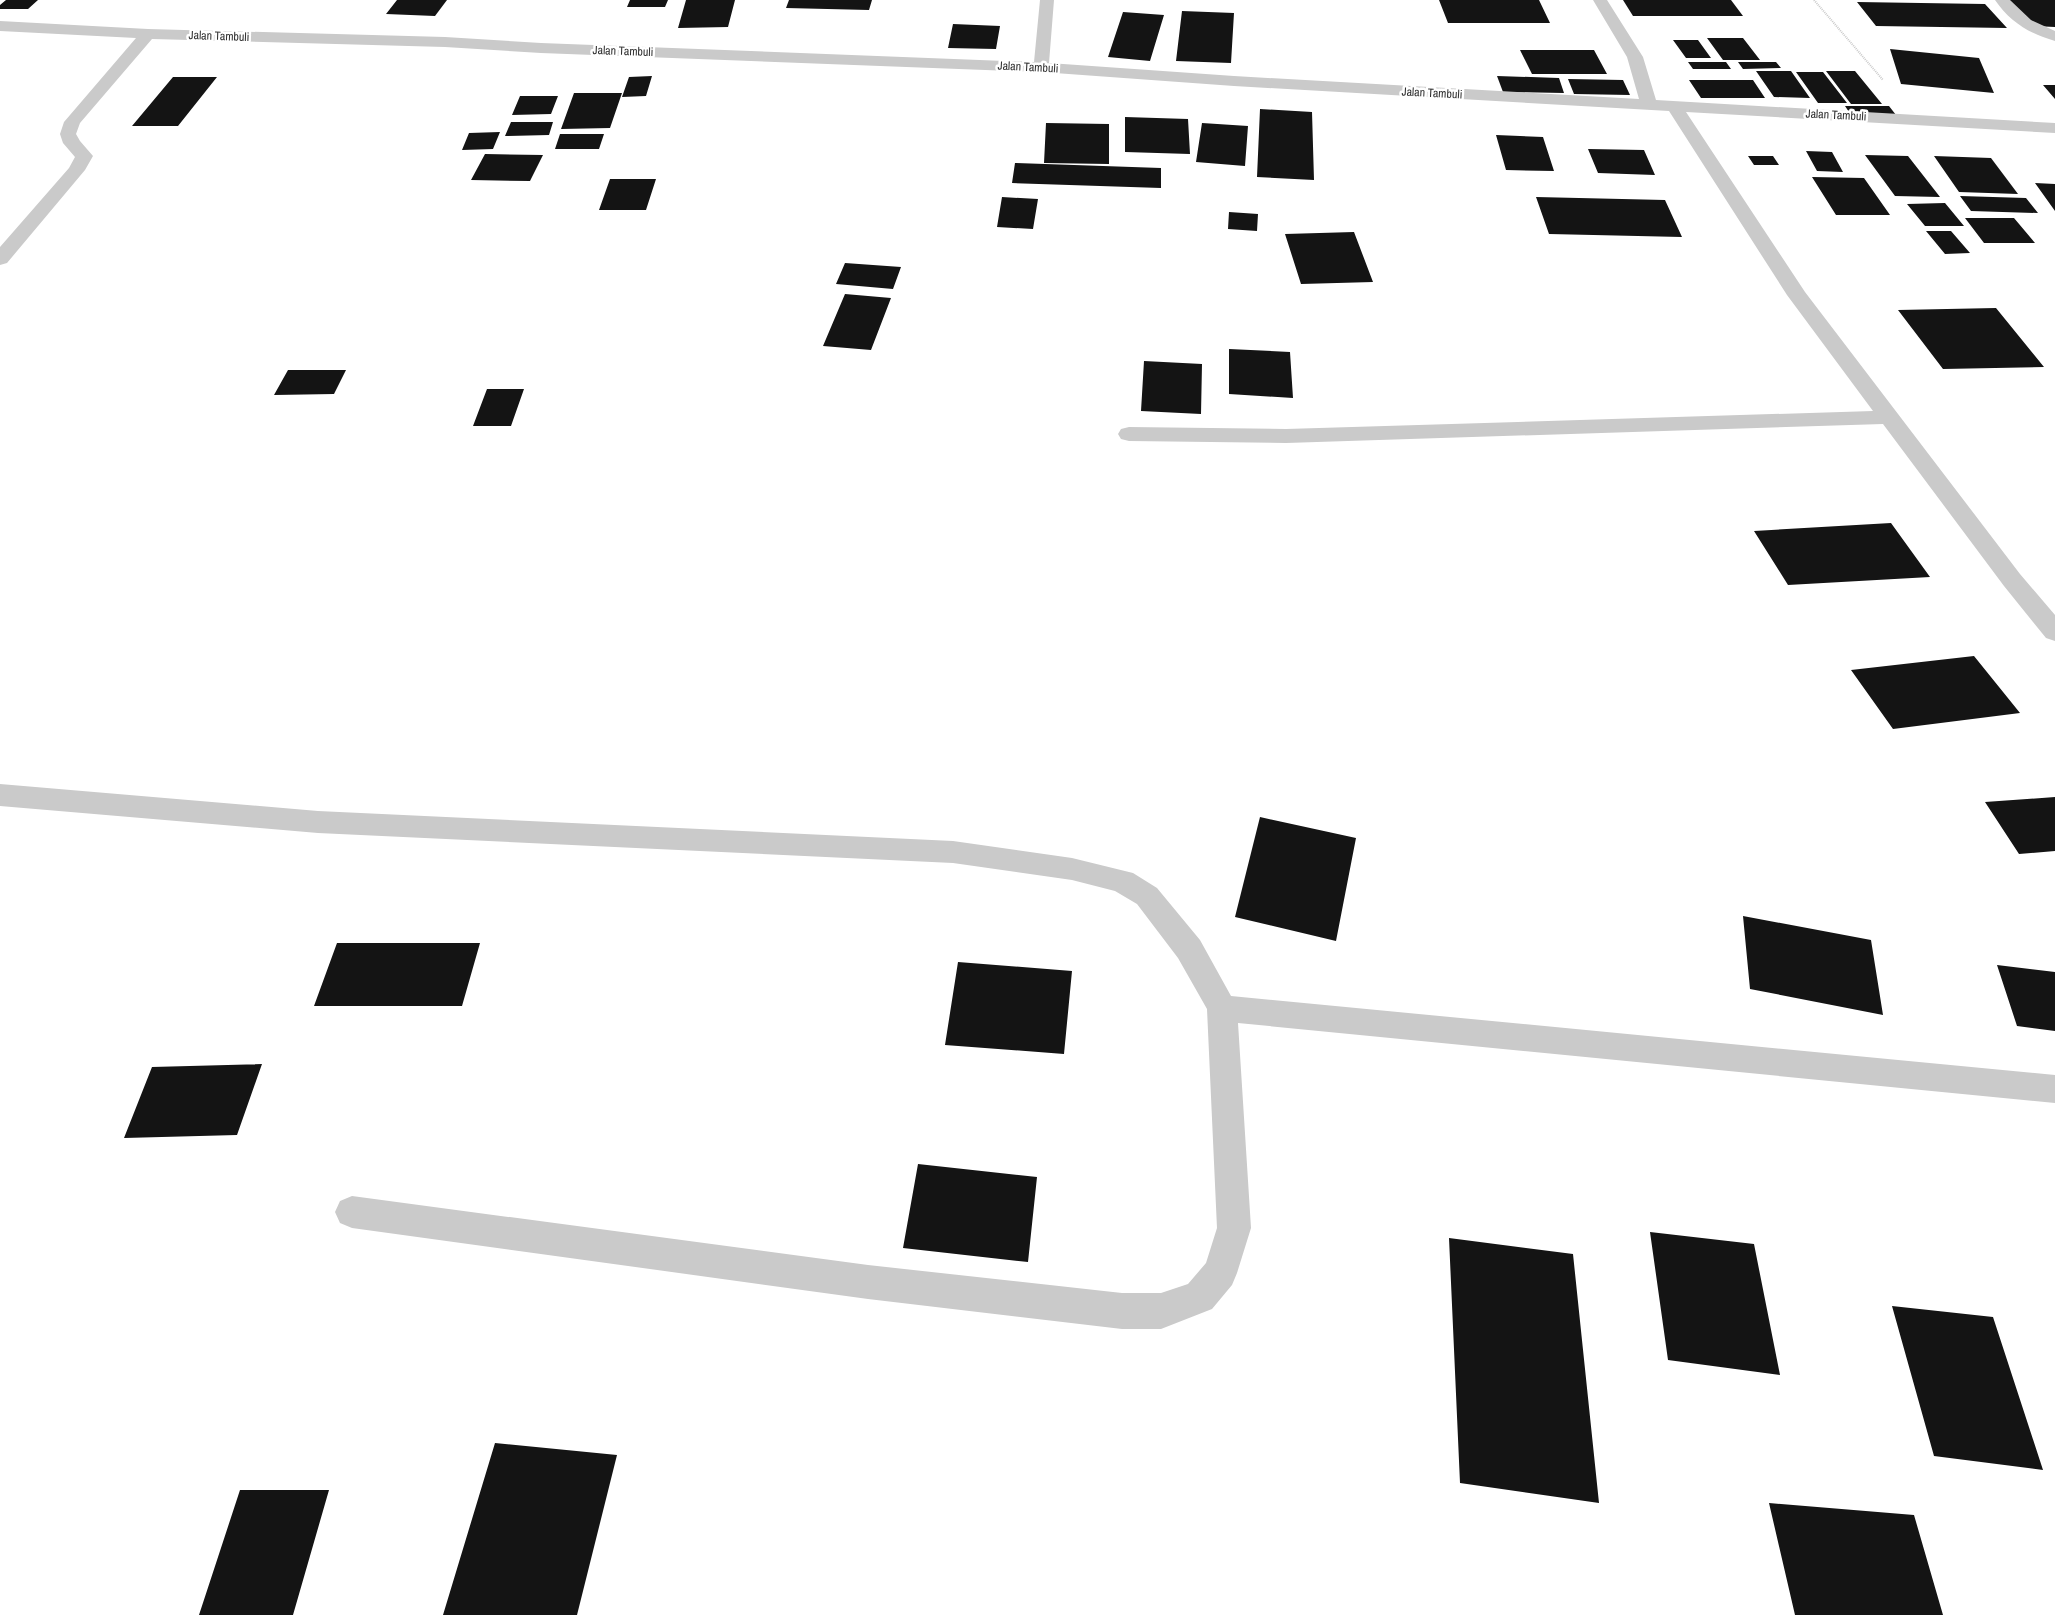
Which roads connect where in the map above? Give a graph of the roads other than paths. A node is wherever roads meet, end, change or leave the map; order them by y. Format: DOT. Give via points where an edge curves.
graph roads {
  1 [pos="1047,0"];
  2 [pos="1600,0"];
  3 [pos="2002,0"];
  4 [pos="0,26"];
  5 [pos="148,34"];
  6 [pos="2055,36"];
  7 [pos="1041,67"];
  8 [pos="1649,105"];
  9 [pos="1674,106"];
  10 [pos="2055,128"];
  11 [pos="0,259"];
  12 [pos="1890,417"];
  13 [pos="1129,434"];
  14 [pos="2055,632"];
  15 [pos="0,795"];
  16 [pos="1222,1008"];
  17 [pos="2055,1089"];
  18 [pos="352,1212"];
  1 -- 7 [label="street"];
  2 -- 8 [label="street" via="1636,57"];
  3 -- 6 [label="street" via="2024,24"];
  4 -- 5 [label="street, Jalan Tambuli"];
  5 -- 7 [label="street, Jalan Tambuli" via="435,42"];
  5 -- 11 [label="street" via="72,122 68,134 84,156 76,170"];
  7 -- 8 [label="street, Jalan Tambuli"];
  8 -- 9 [label="street, Jalan Tambuli"];
  9 -- 10 [label="street, Jalan Tambuli"];
  9 -- 12 [label="street" via="1797,295"];
  12 -- 13 [label="street" via="1286,436"];
  12 -- 14 [label="street"];
  15 -- 16 [label="street" via="318,822 953,852 1072,869 1123,881 1147,896 1189,950"];
  16 -- 17 [label="street"];
  16 -- 18 [label="street" via="1234,1228 1220,1274 1200,1297 1161,1311 1122,1311 868,1282"];
}
